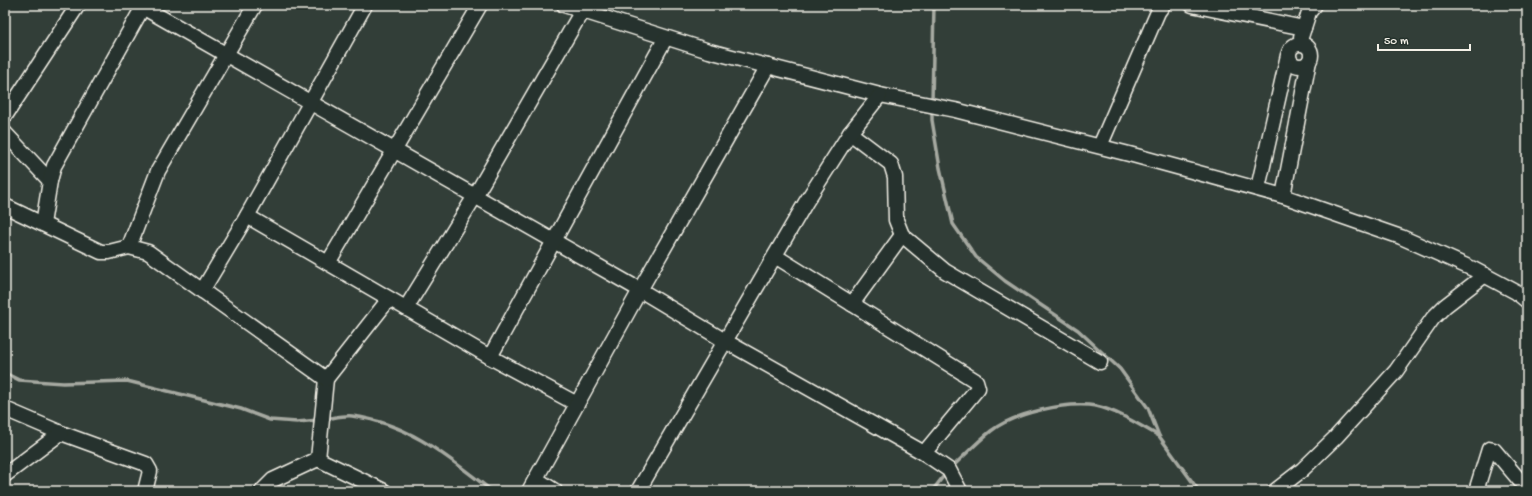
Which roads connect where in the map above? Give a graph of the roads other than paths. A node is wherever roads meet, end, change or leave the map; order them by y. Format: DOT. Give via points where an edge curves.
graph roads {
  1 [pos="78,5"];
  2 [pos="255,5"];
  3 [pos="365,5"];
  4 [pos="480,5"];
  5 [pos="564,5"];
  6 [pos="1163,5"];
  7 [pos="1192,5"];
  8 [pos="1315,5"];
  9 [pos="142,6"];
  10 [pos="582,11"];
  11 [pos="1304,28"];
  12 [pos="665,38"];
  13 [pos="1299,43"];
  14 [pos="226,54"];
  15 [pos="1288,55"];
  16 [pos="1309,61"];
  17 [pos="768,66"];
  18 [pos="880,94"];
  19 [pos="310,104"];
  20 [pos="5,116"];
  21 [pos="5,133"];
  22 [pos="850,133"];
  23 [pos="1100,146"];
  24 [pos="394,151"];
  25 [pos="50,181"];
  26 [pos="1258,188"];
  27 [pos="475,196"];
  28 [pos="1283,196"];
  29 [pos="5,206"];
  30 [pos="247,216"];
  31 [pos="43,224"];
  32 [pos="902,235"];
  33 [pos="553,241"];
  34 [pos="129,247"];
  35 [pos="775,256"];
  36 [pos="328,263"];
  37 [pos="1485,275"];
  38 [pos="640,290"];
  39 [pos="202,291"];
  40 [pos="389,299"];
  41 [pos="1527,300"];
  42 [pos="852,304"];
  43 [pos="406,308"];
  44 [pos="725,341"];
  45 [pos="490,357"];
  46 [pos="1100,362"];
  47 [pos="326,379"];
  48 [pos="577,404"];
  49 [pos="5,409"];
  50 [pos="61,433"];
  51 [pos="924,453"];
  52 [pos="318,459"];
  53 [pos="5,475"];
  54 [pos="532,485"];
  55 [pos="1527,489"];
  56 [pos="146,491"];
  57 [pos="262,491"];
  58 [pos="384,491"];
  59 [pos="555,491"];
  60 [pos="638,491"];
  61 [pos="960,491"];
  62 [pos="1275,491"];
  63 [pos="1476,491"];
  1 -- 20 [label="street"];
  2 -- 14 [label="street"];
  3 -- 19 [label="street"];
  4 -- 24 [label="street"];
  5 -- 10 [label="street"];
  6 -- 23 [label="street"];
  7 -- 11 [label="street"];
  8 -- 11 [label="street" via="1308,12"];
  9 -- 14 [label="street"];
  9 -- 25 [label="street" via="54,166"];
  10 -- 12 [label="street"];
  10 -- 27 [label="street"];
  11 -- 13 [label="street"];
  12 -- 17 [label="street"];
  12 -- 33 [label="street"];
  13 -- 15 [label="street" via="1291,46"];
  13 -- 16 [label="street" via="1310,49"];
  14 -- 19 [label="street"];
  14 -- 34 [label="street" via="158,171"];
  15 -- 16 [label="street" via="1289,60 1296,66"];
  15 -- 26 [label="street"];
  16 -- 28 [label="street"];
  17 -- 18 [label="street"];
  17 -- 38 [label="street"];
  18 -- 22 [label="street"];
  18 -- 23 [label="street"];
  19 -- 24 [label="street"];
  19 -- 30 [label="street"];
  21 -- 25 [label="street"];
  22 -- 32 [label="street" via="891,164 895,177 896,220"];
  22 -- 35 [label="street"];
  23 -- 26 [label="street"];
  24 -- 27 [label="street"];
  24 -- 36 [label="street"];
  25 -- 31 [label="street"];
  26 -- 28 [label="street"];
  27 -- 33 [label="street"];
  27 -- 43 [label="street"];
  28 -- 37 [label="street" via="1401,236"];
  29 -- 31 [label="street"];
  30 -- 36 [label="street"];
  30 -- 39 [label="street"];
  31 -- 34 [label="street" via="101,252"];
  32 -- 42 [label="street"];
  32 -- 46 [label="street" via="945,271"];
  33 -- 38 [label="street"];
  33 -- 45 [label="street"];
  34 -- 39 [label="street" via="148,252"];
  35 -- 42 [label="street"];
  35 -- 44 [label="street"];
  36 -- 40 [label="street"];
  37 -- 41 [label="street"];
  37 -- 62 [label="street" via="1433,318 1396,371 1341,432 1302,470"];
  38 -- 44 [label="street"];
  38 -- 48 [label="street"];
  39 -- 47 [label="street"];
  40 -- 43 [label="street"];
  40 -- 47 [label="street"];
  42 -- 51 [label="street" via="978,383 978,388"];
  43 -- 45 [label="street"];
  44 -- 51 [label="street"];
  44 -- 60 [label="street"];
  45 -- 48 [label="street"];
  47 -- 52 [label="street"];
  48 -- 54 [label="street"];
  49 -- 50 [label="street"];
  50 -- 53 [label="street"];
  50 -- 56 [label="street" via="146,464 150,471"];
  51 -- 61 [label="street" via="949,470"];
  52 -- 57 [label="street" via="273,480"];
  52 -- 58 [label="street"];
  54 -- 59 [label="street"];
  55 -- 63 [label="street" via="1494,450 1489,449"];
}
